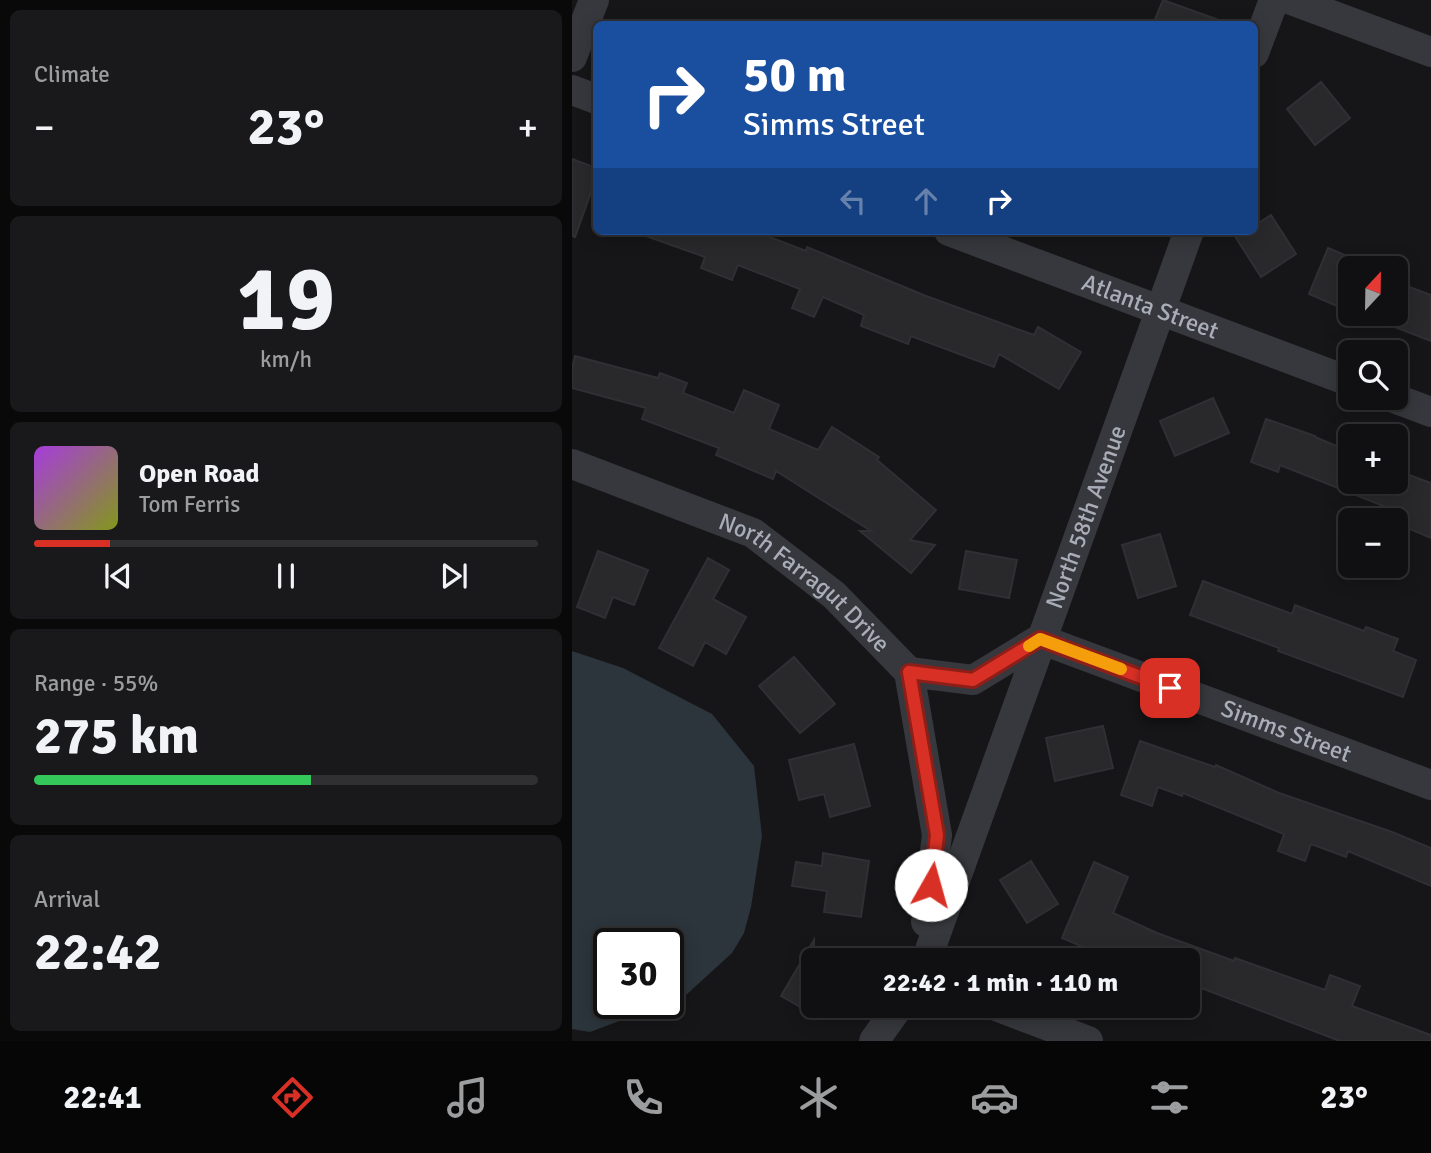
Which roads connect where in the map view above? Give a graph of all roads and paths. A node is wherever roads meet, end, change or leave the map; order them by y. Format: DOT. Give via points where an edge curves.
graph roads {
  1 [pos="594,0"];
  2 [pos="1274,0"];
  3 [pos="1291,0"];
  4 [pos="1258,42"];
  5 [pos="1431,52"];
  6 [pos="572,57"];
  7 [pos="572,90"];
  8 [pos="593,98"];
  9 [pos="960,235"];
  10 [pos="1188,235"];
  11 [pos="1160,310"];
  12 [pos="1338,377"];
  13 [pos="1408,403"];
  14 [pos="1431,412"];
  15 [pos="572,464"];
  16 [pos="1040,639"];
  17 [pos="909,672"];
  18 [pos="1431,785"];
  19 [pos="925,948"];
  20 [pos="929,948"];
  21 [pos="890,1018"];
  22 [pos="904,1018"];
  23 [pos="1028,1018"];
  24 [pos="874,1041"];
  25 [pos="895,1041"];
  26 [pos="1088,1041"];
  1 -- 6 [label="street"];
  2 -- 4 [label="street"];
  3 -- 5 [label="street"];
  7 -- 8 [label="street"];
  9 -- 11 [label="street, Atlanta Street"];
  10 -- 11 [label="street, North 58th Avenue"];
  11 -- 12 [label="street, Atlanta Street"];
  11 -- 16 [label="street, North 58th Avenue"];
  13 -- 14 [label="street"];
  15 -- 17 [label="street, North Farragut Drive" via="753,533 834,595"];
  16 -- 17 [label="street" via="973,680"];
  16 -- 18 [label="street, Simms Street"];
  16 -- 20 [label="street, North 58th Avenue"];
  17 -- 19 [label="street, North Farragut Drive" via="937,835"];
  21 -- 24 [label="street"];
  22 -- 25 [label="street"];
  23 -- 26 [label="street"];
}
